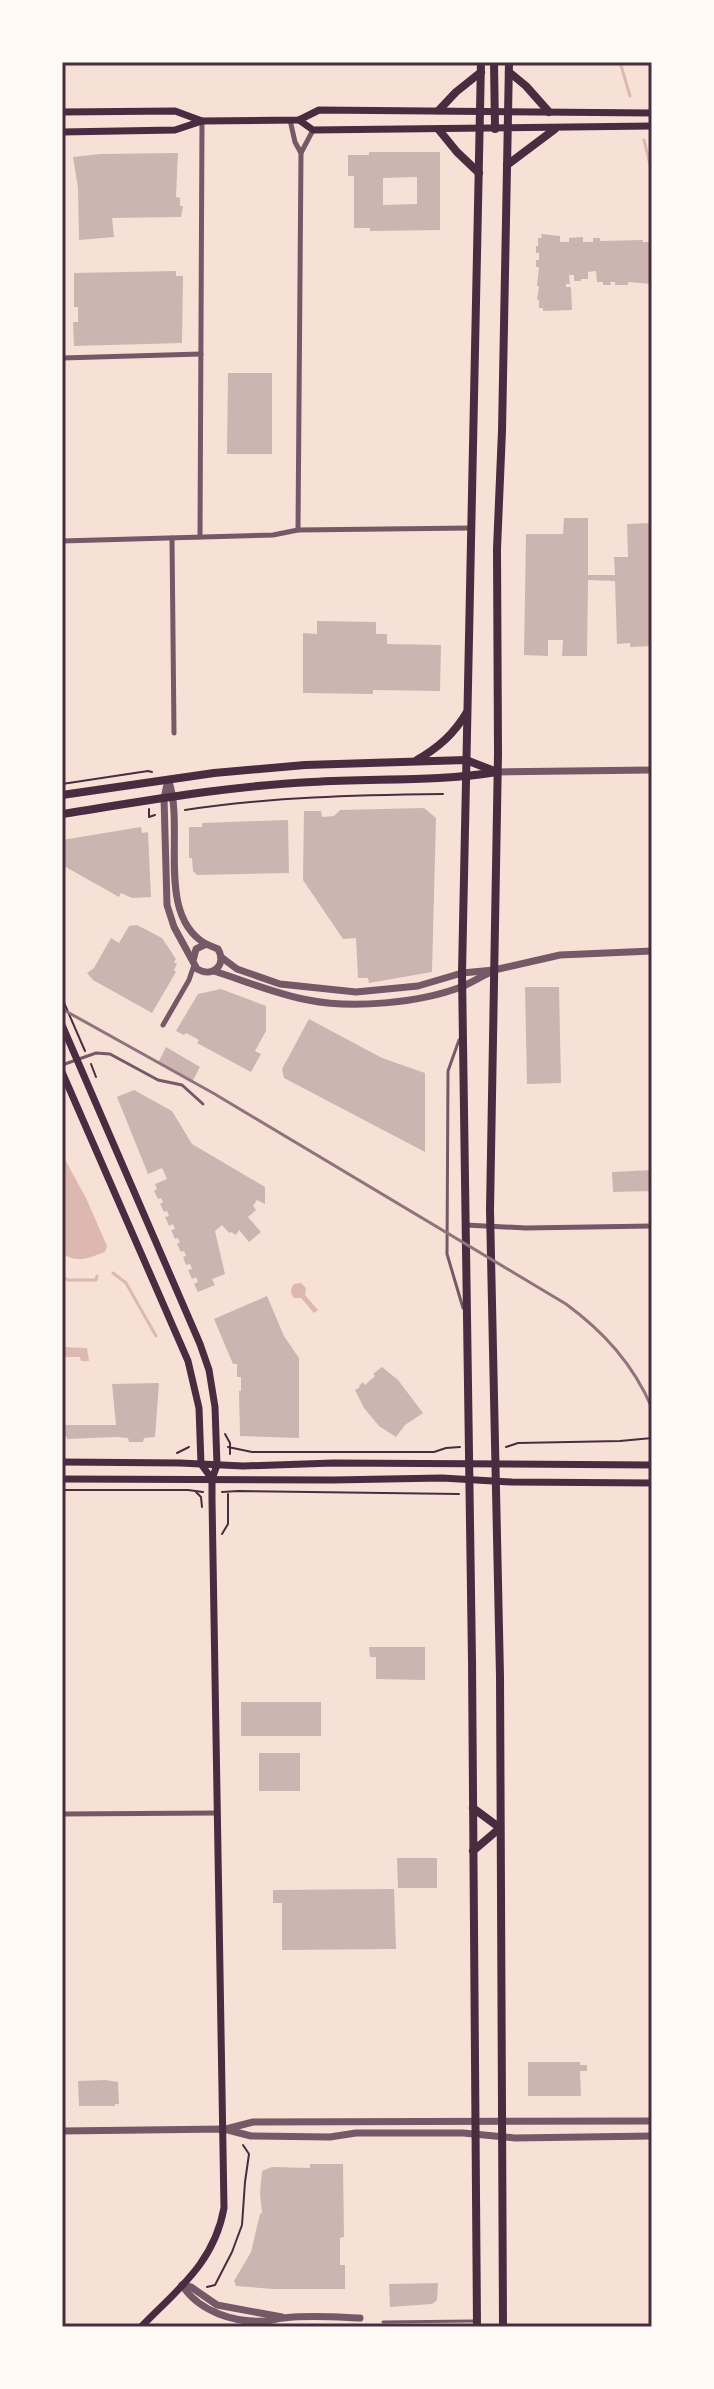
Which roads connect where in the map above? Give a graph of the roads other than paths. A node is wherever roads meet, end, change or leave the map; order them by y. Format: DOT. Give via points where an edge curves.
graph roads {
  1 [pos="481,62"];
  2 [pos="494,62"];
  3 [pos="509,67"];
  4 [pos="481,72"];
  5 [pos="439,110"];
  6 [pos="480,111"];
  7 [pos="495,111"];
  8 [pos="508,111"];
  9 [pos="62,112"];
  10 [pos="549,112"];
  11 [pos="652,113"];
  12 [pos="295,120"];
  13 [pos="202,121"];
  14 [pos="652,126"];
  15 [pos="480,129"];
  16 [pos="495,129"];
  17 [pos="507,129"];
  18 [pos="555,129"];
  19 [pos="313,130"];
  20 [pos="439,130"];
  21 [pos="62,132"];
  22 [pos="301,153"];
  23 [pos="507,165"];
  24 [pos="479,173"];
  25 [pos="201,354"];
  26 [pos="62,358"];
  27 [pos="471,528"];
  28 [pos="298,530"];
  29 [pos="200,537"];
  30 [pos="172,538"];
  31 [pos="62,541"];
  32 [pos="467,712"];
  33 [pos="174,733"];
  34 [pos="466,760"];
  35 [pos="416,761"];
  36 [pos="652,770"];
  37 [pos="497,772"];
  38 [pos="465,777"];
  39 [pos="168,780"];
  40 [pos="62,795"];
  41 [pos="169,798"];
  42 [pos="62,814"];
  43 [pos="206,944"];
  44 [pos="652,951"];
  45 [pos="221,957"];
  46 [pos="193,963"];
  47 [pos="494,970"];
  48 [pos="214,971"];
  49 [pos="205,973"];
  50 [pos="462,973"];
  51 [pos="189,980"];
  52 [pos="462,987"];
  53 [pos="62,1025"];
  54 [pos="163,1025"];
  55 [pos="463,1029"];
  56 [pos="77,1060"];
  57 [pos="62,1065"];
  58 [pos="62,1072"];
  59 [pos="203,1104"];
  60 [pos="464,1225"];
  61 [pos="652,1226"];
  62 [pos="490,1227"];
  63 [pos="467,1320"];
  64 [pos="62,1462"];
  65 [pos="201,1464"];
  66 [pos="469,1464"];
  67 [pos="497,1464"];
  68 [pos="217,1465"];
  69 [pos="652,1465"];
  70 [pos="62,1479"];
  71 [pos="212,1479"];
  72 [pos="470,1479"];
  73 [pos="497,1481"];
  74 [pos="650,1484"];
  75 [pos="473,1808"];
  76 [pos="218,1813"];
  77 [pos="62,1814"];
  78 [pos="500,1828"];
  79 [pos="473,1851"];
  80 [pos="652,2121"];
  81 [pos="476,2122"];
  82 [pos="503,2122"];
  83 [pos="224,2129"];
  84 [pos="62,2131"];
  85 [pos="476,2134"];
  86 [pos="652,2136"];
  87 [pos="503,2138"];
  88 [pos="182,2285"];
  89 [pos="360,2318"];
  90 [pos="383,2322"];
  91 [pos="477,2324"];
  92 [pos="141,2327"];
  93 [pos="503,2327"];
  1 -- 4 [label="main road"];
  2 -- 7 [label="main road"];
  3 -- 8 [label="main road"];
  3 -- 10 [label="main road"];
  4 -- 5 [label="main road"];
  4 -- 6 [label="main road"];
  5 -- 6 [label="main road"];
  5 -- 12 [label="main road" via="319,110"];
  6 -- 7 [label="main road"];
  6 -- 15 [label="main road"];
  7 -- 8 [label="main road"];
  7 -- 16 [label="main road"];
  8 -- 10 [label="main road"];
  8 -- 17 [label="main road"];
  9 -- 13 [label="main road" via="175,111"];
  10 -- 11 [label="main road"];
  12 -- 13 [label="main road"];
  12 -- 19 [label="main road"];
  12 -- 22 [label="street"];
  13 -- 21 [label="main road" via="175,130"];
  13 -- 25 [label="street"];
  14 -- 18 [label="main road"];
  15 -- 16 [label="main road"];
  15 -- 20 [label="main road"];
  15 -- 24 [label="main road"];
  16 -- 17 [label="main road"];
  17 -- 18 [label="main road"];
  17 -- 23 [label="main road"];
  18 -- 23 [label="main road"];
  19 -- 20 [label="main road"];
  19 -- 22 [label="street"];
  20 -- 24 [label="main road"];
  22 -- 28 [label="street"];
  23 -- 37 [label="main road"];
  24 -- 27 [label="main road"];
  25 -- 26 [label="street"];
  25 -- 29 [label="street"];
  27 -- 28 [label="street"];
  27 -- 32 [label="main road"];
  28 -- 29 [label="street"];
  29 -- 30 [label="street"];
  30 -- 31 [label="street"];
  30 -- 33 [label="street"];
  32 -- 34 [label="main road"];
  32 -- 35 [label="main road" via="444,742"];
  34 -- 35 [label="main road"];
  34 -- 37 [label="main road"];
  34 -- 38 [label="main road"];
  35 -- 39 [label="main road" via="269,768"];
  36 -- 37 [label="street"];
  37 -- 38 [label="main road"];
  37 -- 47 [label="main road"];
  38 -- 41 [label="main road" via="310,782"];
  38 -- 50 [label="main road"];
  39 -- 40 [label="main road"];
  39 -- 41 [label="street"];
  41 -- 42 [label="main road"];
  41 -- 43 [label="street" via="179,908"];
  41 -- 46 [label="street" via="167,905"];
  43 -- 45 [label="street" via="218,949"];
  43 -- 46 [label="street" via="196,949"];
  44 -- 47 [label="street" via="560,955"];
  45 -- 48 [label="street"];
  45 -- 50 [label="street" via="261,979 337,991 418,986"];
  46 -- 49 [label="street"];
  46 -- 51 [label="street"];
  47 -- 50 [label="street"];
  47 -- 52 [label="street"];
  47 -- 62 [label="main road"];
  48 -- 49 [label="street"];
  48 -- 52 [label="street" via="307,1000 346,1004 406,1000"];
  49 -- 51 [label="street"];
  50 -- 52 [label="main road"];
  51 -- 54 [label="street"];
  52 -- 55 [label="main road"];
  53 -- 56 [label="main road"];
  55 -- 60 [label="main road"];
  55 -- 63 [label="lane" via="448,1071 447,1254"];
  56 -- 57 [label="lane"];
  56 -- 59 [label="lane" via="105,1052 158,1080 182,1085"];
  56 -- 68 [label="main road" via="204,1357 215,1407"];
  58 -- 65 [label="main road" via="188,1361 199,1408"];
  60 -- 62 [label="street"];
  60 -- 63 [label="main road"];
  61 -- 62 [label="street"];
  62 -- 67 [label="main road"];
  63 -- 66 [label="main road"];
  64 -- 65 [label="main road"];
  65 -- 68 [label="main road"];
  65 -- 71 [label="main road"];
  66 -- 67 [label="main road"];
  66 -- 68 [label="main road"];
  66 -- 72 [label="main road"];
  67 -- 69 [label="main road"];
  67 -- 73 [label="main road"];
  68 -- 71 [label="main road"];
  70 -- 71 [label="main road"];
  71 -- 72 [label="main road"];
  71 -- 76 [label="main road"];
  72 -- 73 [label="main road"];
  72 -- 75 [label="main road"];
  73 -- 74 [label="main road"];
  73 -- 78 [label="main road"];
  75 -- 78 [label="main road"];
  75 -- 79 [label="main road"];
  76 -- 77 [label="street"];
  76 -- 83 [label="main road"];
  78 -- 79 [label="main road"];
  78 -- 82 [label="main road"];
  79 -- 81 [label="main road"];
  80 -- 82 [label="street"];
  81 -- 82 [label="street"];
  81 -- 83 [label="street" via="253,2122"];
  81 -- 85 [label="main road"];
  82 -- 87 [label="main road"];
  83 -- 84 [label="street"];
  83 -- 85 [label="street" via="251,2136"];
  83 -- 88 [label="main road" via="222,2223 211,2250"];
  85 -- 87 [label="street"];
  85 -- 91 [label="main road"];
  86 -- 87 [label="street"];
  87 -- 93 [label="main road"];
  88 -- 89 [label="street" via="217,2305 284,2318"];
  88 -- 92 [label="main road"];
  90 -- 91 [label="lane"];
}
